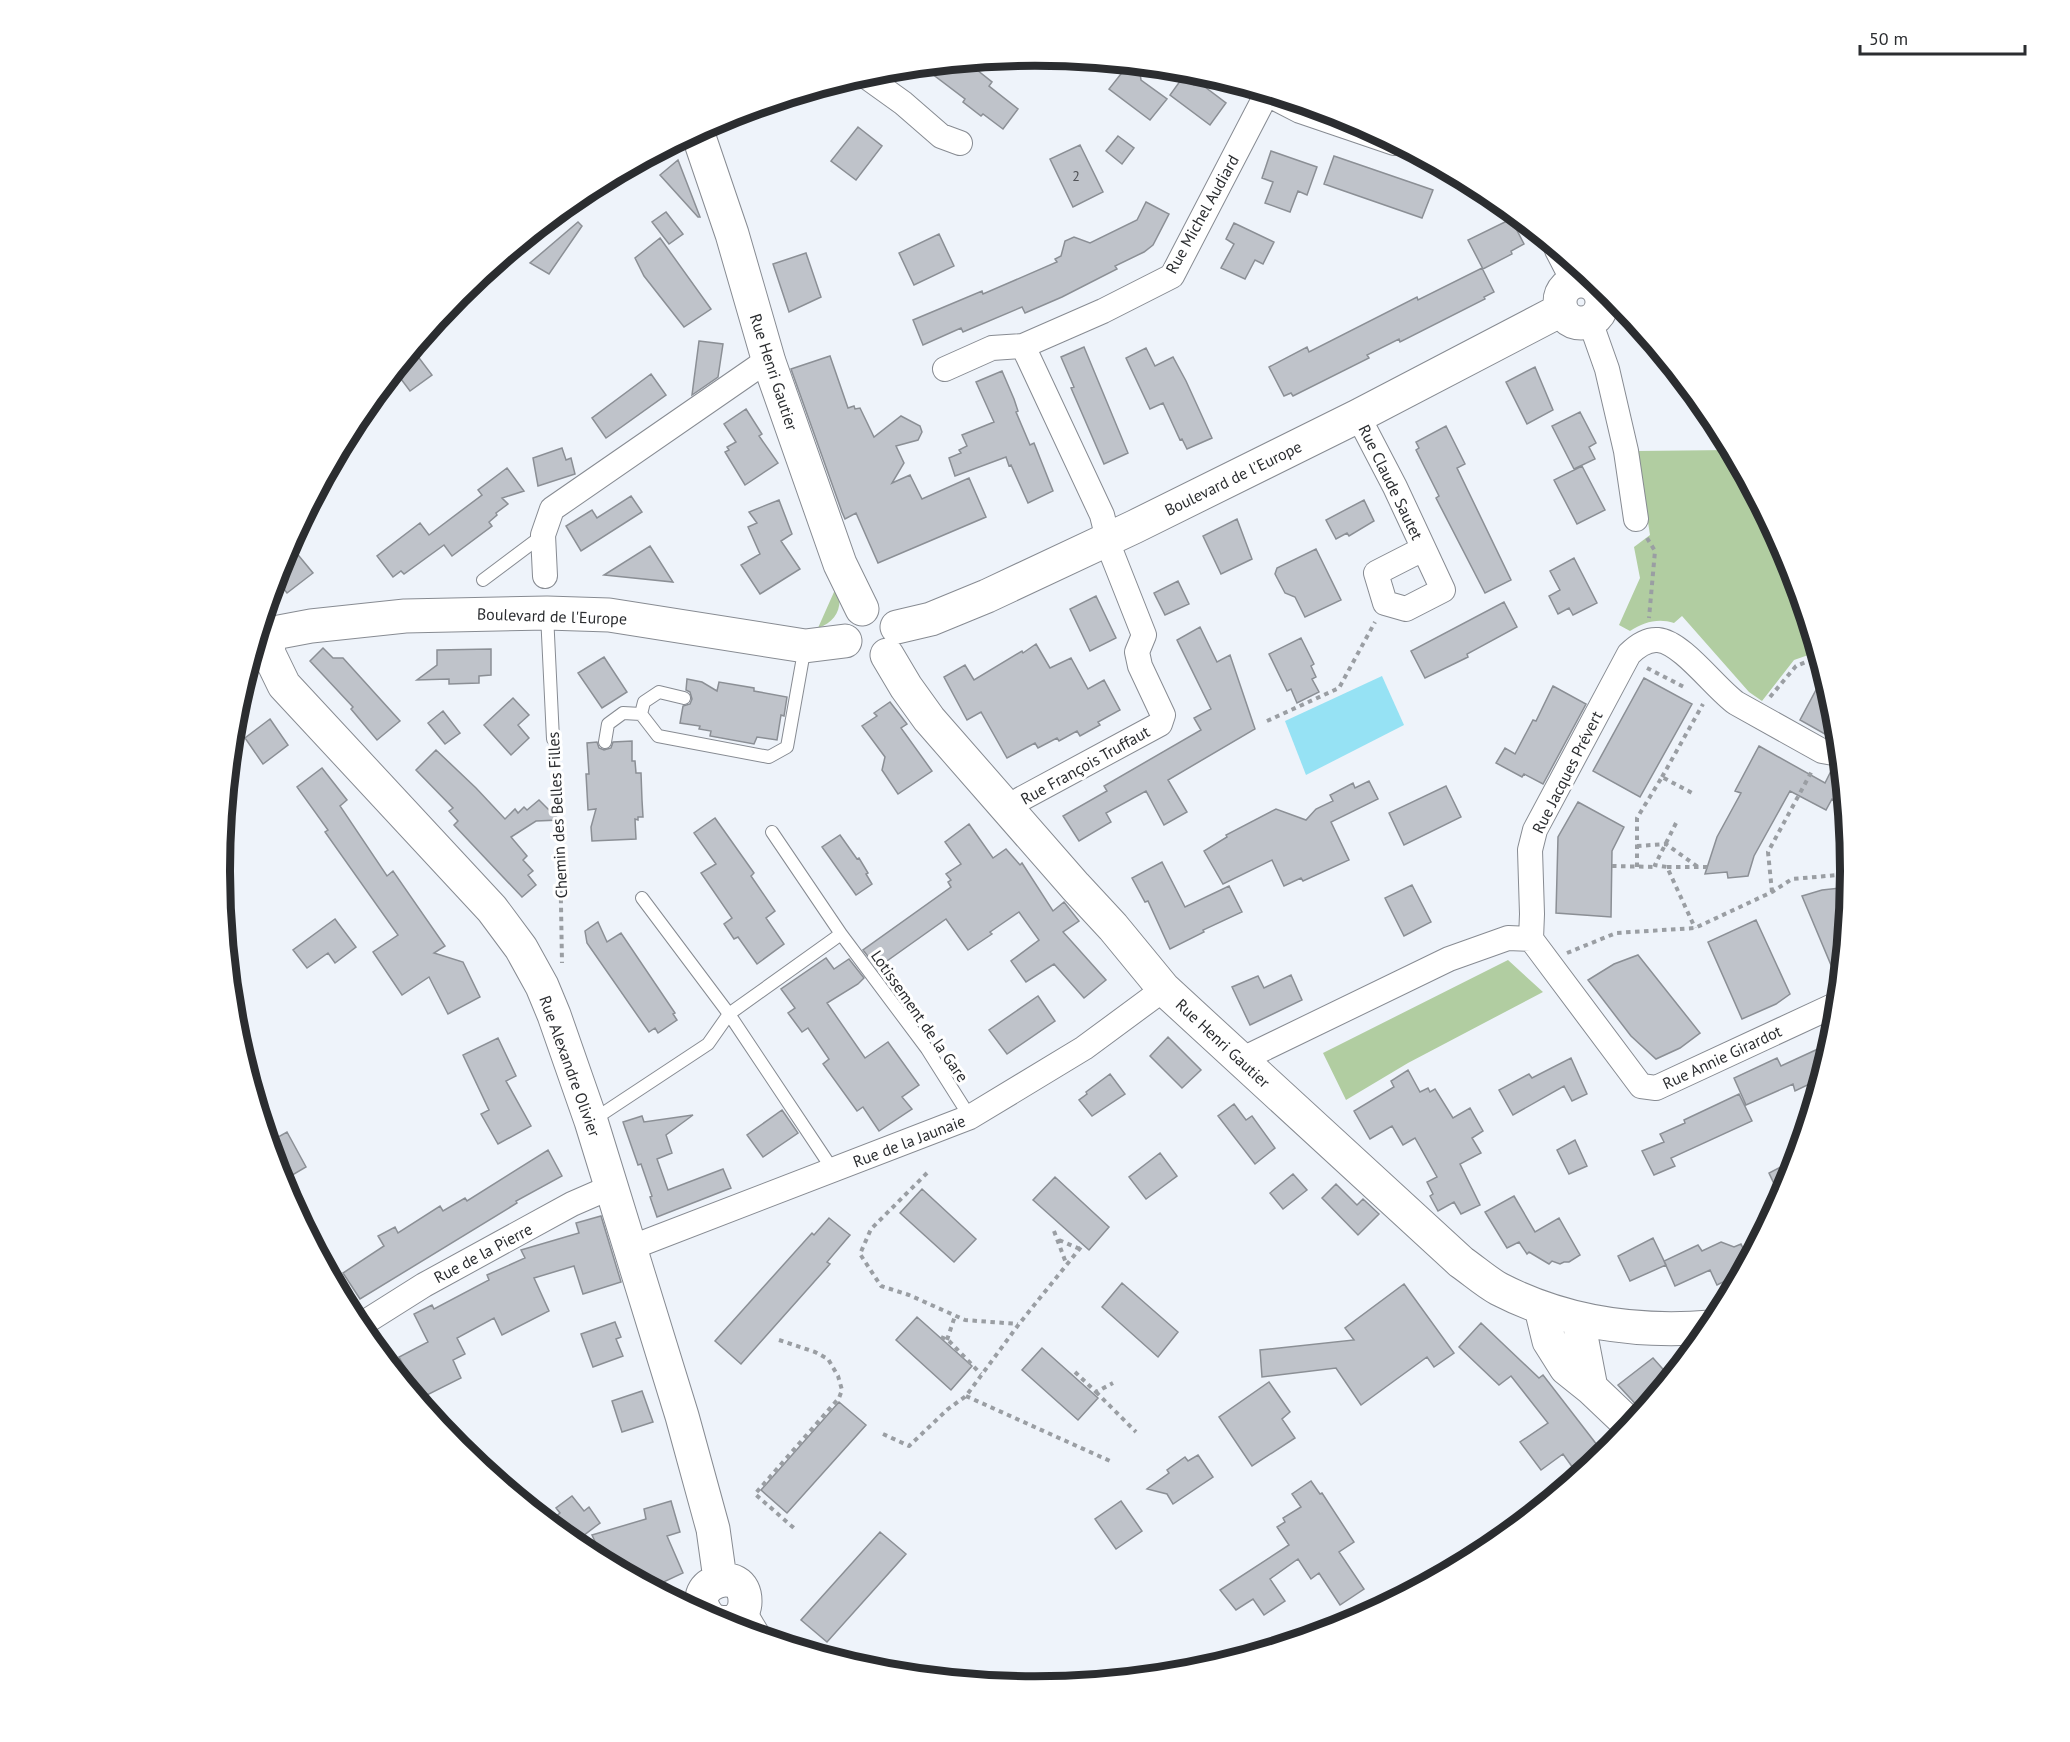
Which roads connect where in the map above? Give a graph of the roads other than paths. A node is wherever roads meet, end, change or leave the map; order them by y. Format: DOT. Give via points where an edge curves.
graph roads {
  1 [pos="873,82"];
  2 [pos="1262,99"];
  3 [pos="700,139"];
  4 [pos="960,143"];
  5 [pos="1567,267"];
  6 [pos="1586,299"];
  7 [pos="1023,346"];
  8 [pos="769,362"];
  9 [pos="945,369"];
  10 [pos="1358,416"];
  11 [pos="1636,519"];
  12 [pos="543,535"];
  13 [pos="1110,546"];
  14 [pos="1423,549"];
  15 [pos="545,576"];
  16 [pos="483,580"];
  17 [pos="862,609"];
  18 [pos="547,613"];
  19 [pos="266,634"];
  20 [pos="265,639"];
  21 [pos="845,641"];
  22 [pos="892,641"];
  23 [pos="805,646"];
  24 [pos="684,698"];
  25 [pos="641,714"];
  26 [pos="553,739"];
  27 [pos="605,742"];
  28 [pos="1831,753"];
  29 [pos="1008,809"];
  30 [pos="772,832"];
  31 [pos="642,898"];
  32 [pos="841,934"];
  33 [pos="1531,939"];
  34 [pos="1164,989"];
  35 [pos="1828,1008"];
  36 [pos="729,1014"];
  37 [pos="1245,1064"];
  38 [pos="970,1117"];
  39 [pos="591,1121"];
  40 [pos="833,1170"];
  41 [pos="611,1187"];
  42 [pos="630,1248"];
  43 [pos="1541,1308"];
  44 [pos="368,1320"];
  45 [pos="1580,1320"];
  46 [pos="1698,1327"];
  47 [pos="1591,1388"];
  48 [pos="1624,1419"];
  49 [pos="720,1580"];
  50 [pos="703,1604"];
  51 [pos="740,1620"];
  1 -- 4 [label="street" via="941,136"];
  2 -- 7 [label="street, Rue Michel Audiard" via="1172,276"];
  3 -- 8 [label="street, Rue Henri Gautier"];
  5 -- 6 [label="street"];
  6 -- 10 [label="street, Boulevard de l'Europe"];
  6 -- 11 [label="street" via="1626,451"];
  7 -- 9 [label="street" via="992,348"];
  7 -- 13 [label="street, Rue François Truffaut" via="1102,515"];
  8 -- 12 [label="street" via="552,509"];
  8 -- 17 [label="street, Rue Henri Gautier" via="840,564"];
  10 -- 13 [label="street, Boulevard de l'Europe"];
  10 -- 14 [label="street, Rue Claude Sautet"];
  12 -- 15 [label="street"];
  12 -- 16 [label="lane"];
  13 -- 22 [label="street, Boulevard de l'Europe" via="932,619"];
  13 -- 29 [label="street, Rue François Truffaut" via="1144,635 1137,652 1163,715 1160,724"];
  14 -- 14 [label="street, Rue Claude Sautet" via="1443,590 1406,609 1385,603 1376,573"];
  17 -- 21 [label="street" via="846,625"];
  17 -- 22 [label="street" via="887,612"];
  18 -- 19 [label="street, Boulevard de l'Europe" via="405,616"];
  18 -- 23 [label="street, Boulevard de l'Europe" via="609,615"];
  18 -- 26 [label="lane, Chemin des Belles Filles"];
  20 -- 39 [label="street, Rue Alexandre Olivier" via="284,685 492,909 521,948 554,1015"];
  21 -- 22 [label="street" via="862,659 871,660"];
  21 -- 23 [label="street, Boulevard de l'Europe"];
  22 -- 29 [label="street, Rue Henri Gautier" via="906,687"];
  23 -- 25 [label="lane" via="787,747 769,757 658,736"];
  24 -- 25 [label="lane" via="659,692 644,702"];
  25 -- 27 [label="lane" via="623,713 608,724"];
  28 -- 33 [label="street, Rue Jacques Prévert" via="1724,695 1669,643 1658,640 1638,645 1629,654 1535,830 1530,850"];
  29 -- 34 [label="street, Rue Henri Gautier"];
  30 -- 32 [label="lane, Lotissement de la Gare"];
  31 -- 36 [label="lane"];
  32 -- 36 [label="lane"];
  32 -- 38 [label="lane, Lotissement de la Gare" via="927,1049"];
  33 -- 35 [label="street, Rue Annie Girardot" via="1641,1086 1648,1088 1656,1088"];
  33 -- 37 [label="street" via="1508,938 1449,959 1253,1054"];
  34 -- 37 [label="street, Rue Henri Gautier"];
  34 -- 38 [label="street, Rue de la Jaunaie" via="1084,1048"];
  36 -- 39 [label="lane" via="708,1044"];
  36 -- 40 [label="lane"];
  37 -- 43 [label="street, Rue Henri Gautier" via="1461,1262 1497,1288"];
  38 -- 40 [label="street, Rue de la Jaunaie"];
  39 -- 41 [label="street, Rue Alexandre Olivier"];
  40 -- 42 [label="street, Rue de la Jaunaie"];
  41 -- 42 [label="street, Rue Alexandre Olivier"];
  41 -- 44 [label="street, Rue de la Pierre" via="572,1204 424,1285"];
  42 -- 49 [label="street, Rue Alexandre Olivier" via="713,1529"];
  43 -- 45 [label="street, Rue Henri Gautier"];
  43 -- 47 [label="street" via="1549,1341 1566,1368"];
  45 -- 46 [label="street, Rue Henri Gautier" via="1629,1327"];
  45 -- 47 [label="street"];
  47 -- 48 [label="street"];
  49 -- 50 [label="street" via="703,1593"];
  49 -- 51 [label="street" via="734,1581 744,1592"];
}
